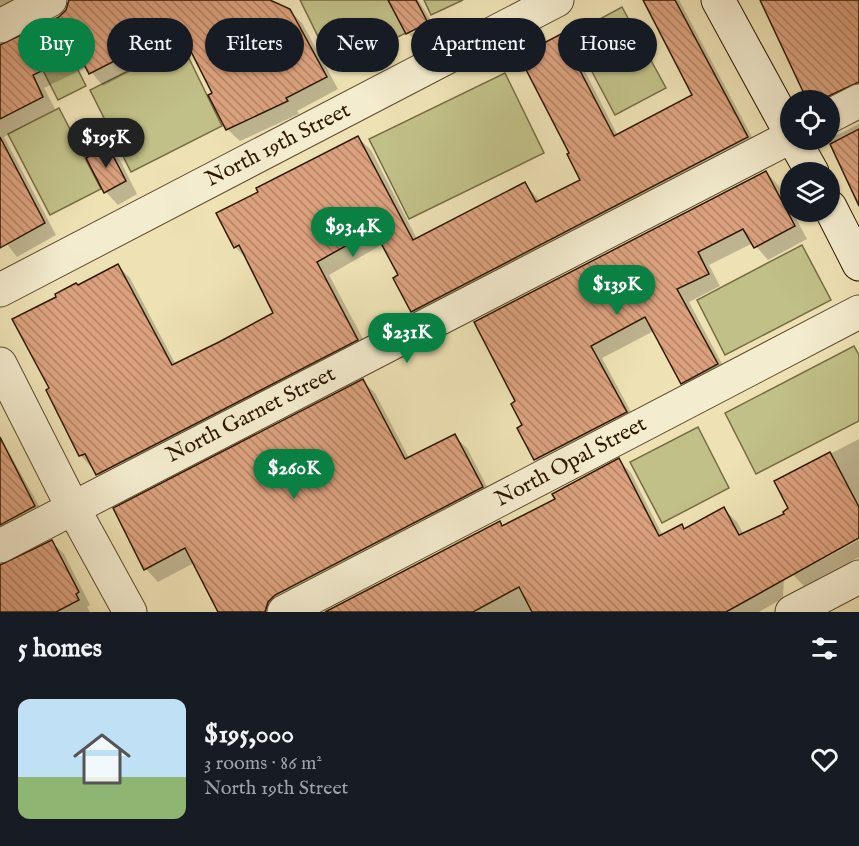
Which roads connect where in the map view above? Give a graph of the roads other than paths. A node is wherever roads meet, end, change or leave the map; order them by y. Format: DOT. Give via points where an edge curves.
graph roads {
  1 [pos="50,0"];
  2 [pos="557,0"];
  3 [pos="718,0"];
  4 [pos="0,26"];
  5 [pos="859,101"];
  6 [pos="840,111"];
  7 [pos="780,115"];
  8 [pos="780,139"];
  9 [pos="838,222"];
  10 [pos="859,264"];
  11 [pos="0,290"];
  12 [pos="859,312"];
  13 [pos="0,364"];
  14 [pos="73,508"];
  15 [pos="0,546"];
  16 [pos="859,577"];
  17 [pos="130,612"];
  18 [pos="284,612"];
  19 [pos="792,612"];
  1 -- 4 [label="street"];
  2 -- 11 [label="street, North 19th Street"];
  3 -- 7 [label="street"];
  5 -- 6 [label="street"];
  8 -- 14 [label="street, North Garnet Street"];
  9 -- 10 [label="street"];
  12 -- 18 [label="street, North Opal Street"];
  13 -- 14 [label="street"];
  14 -- 15 [label="street, North Garnet Street"];
  14 -- 17 [label="street"];
  16 -- 19 [label="street"];
}
